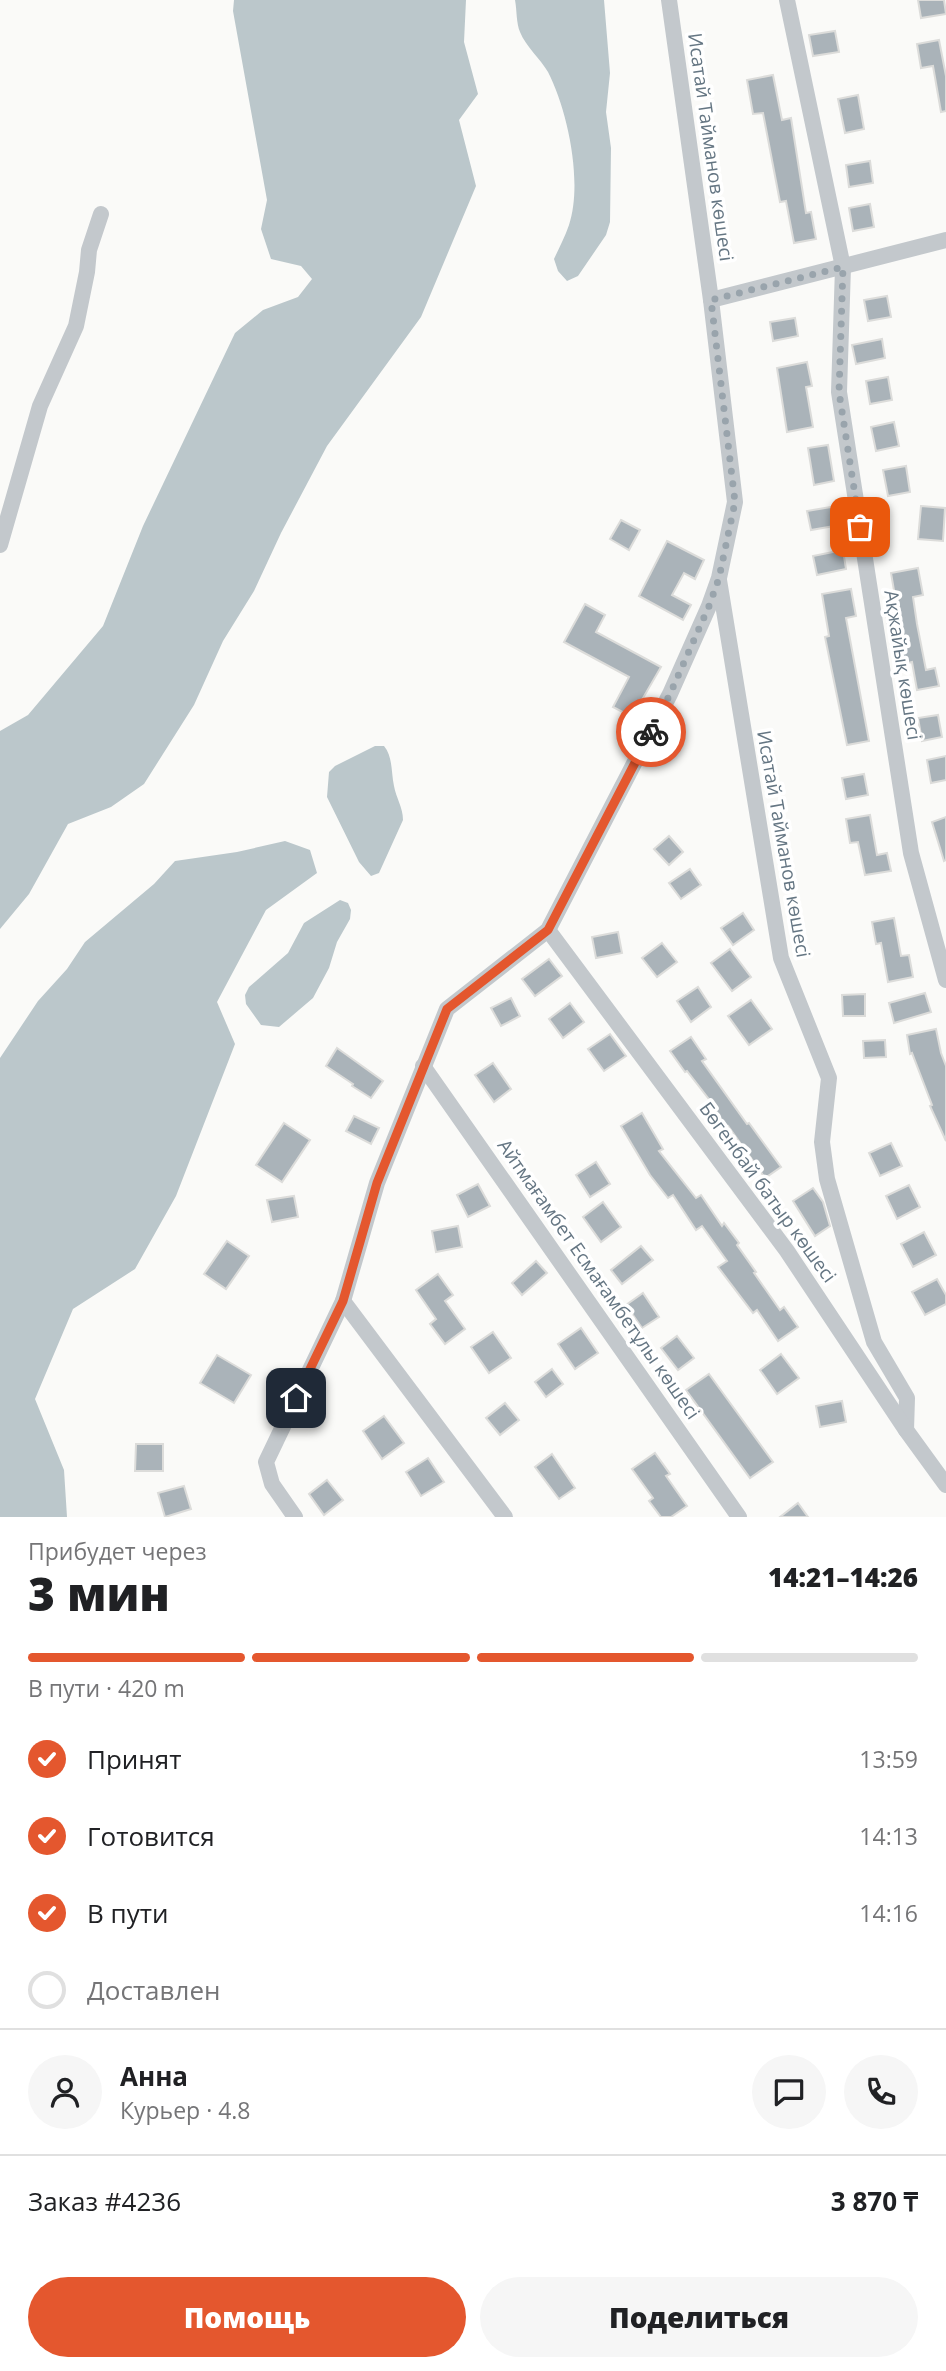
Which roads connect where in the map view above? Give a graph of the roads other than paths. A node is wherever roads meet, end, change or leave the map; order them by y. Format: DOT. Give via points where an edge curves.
graph roads {
  1 [pos="668,0"];
  2 [pos="787,0"];
  3 [pos="101,214"];
  4 [pos="946,240"];
  5 [pos="843,267"];
  6 [pos="711,300"];
  7 [pos="0,545"];
  8 [pos="719,578"];
  9 [pos="548,930"];
  10 [pos="946,980"];
  11 [pos="423,1066"];
  12 [pos="343,1301"];
  13 [pos="906,1430"];
  14 [pos="946,1485"];
  15 [pos="295,1517"];
  16 [pos="505,1517"];
  17 [pos="739,1517"];
  1 -- 6 [label="street, Исатай Тайманов көшесі"];
  2 -- 5 [label="street, Ақжайық көшесі"];
  3 -- 7 [label="street" via="89,250 76,326 40,406"];
  4 -- 5 [label="street"];
  5 -- 6 [label="street"];
  5 -- 10 [label="street, Ақжайық көшесі" via="839,392 911,853"];
  6 -- 8 [label="street, Исатай Тайманов көшесі" via="735,502"];
  8 -- 9 [label="street" via="670,694"];
  8 -- 13 [label="street, Исатай Тайманов көшесі" via="781,958 829,1078 822,1142 827,1179 874,1342 906,1398"];
  9 -- 11 [label="street" via="447,1009"];
  9 -- 13 [label="street, Бөгенбай батыр көшесі" via="787,1251"];
  11 -- 12 [label="street" via="377,1183"];
  11 -- 17 [label="street, Айтмағамбет Есмағамбетұлы көшесі"];
  12 -- 15 [label="street" via="266,1462 272,1484"];
  12 -- 16 [label="street"];
  13 -- 14 [label="street, Бөгенбай батыр көшесі"];
}
